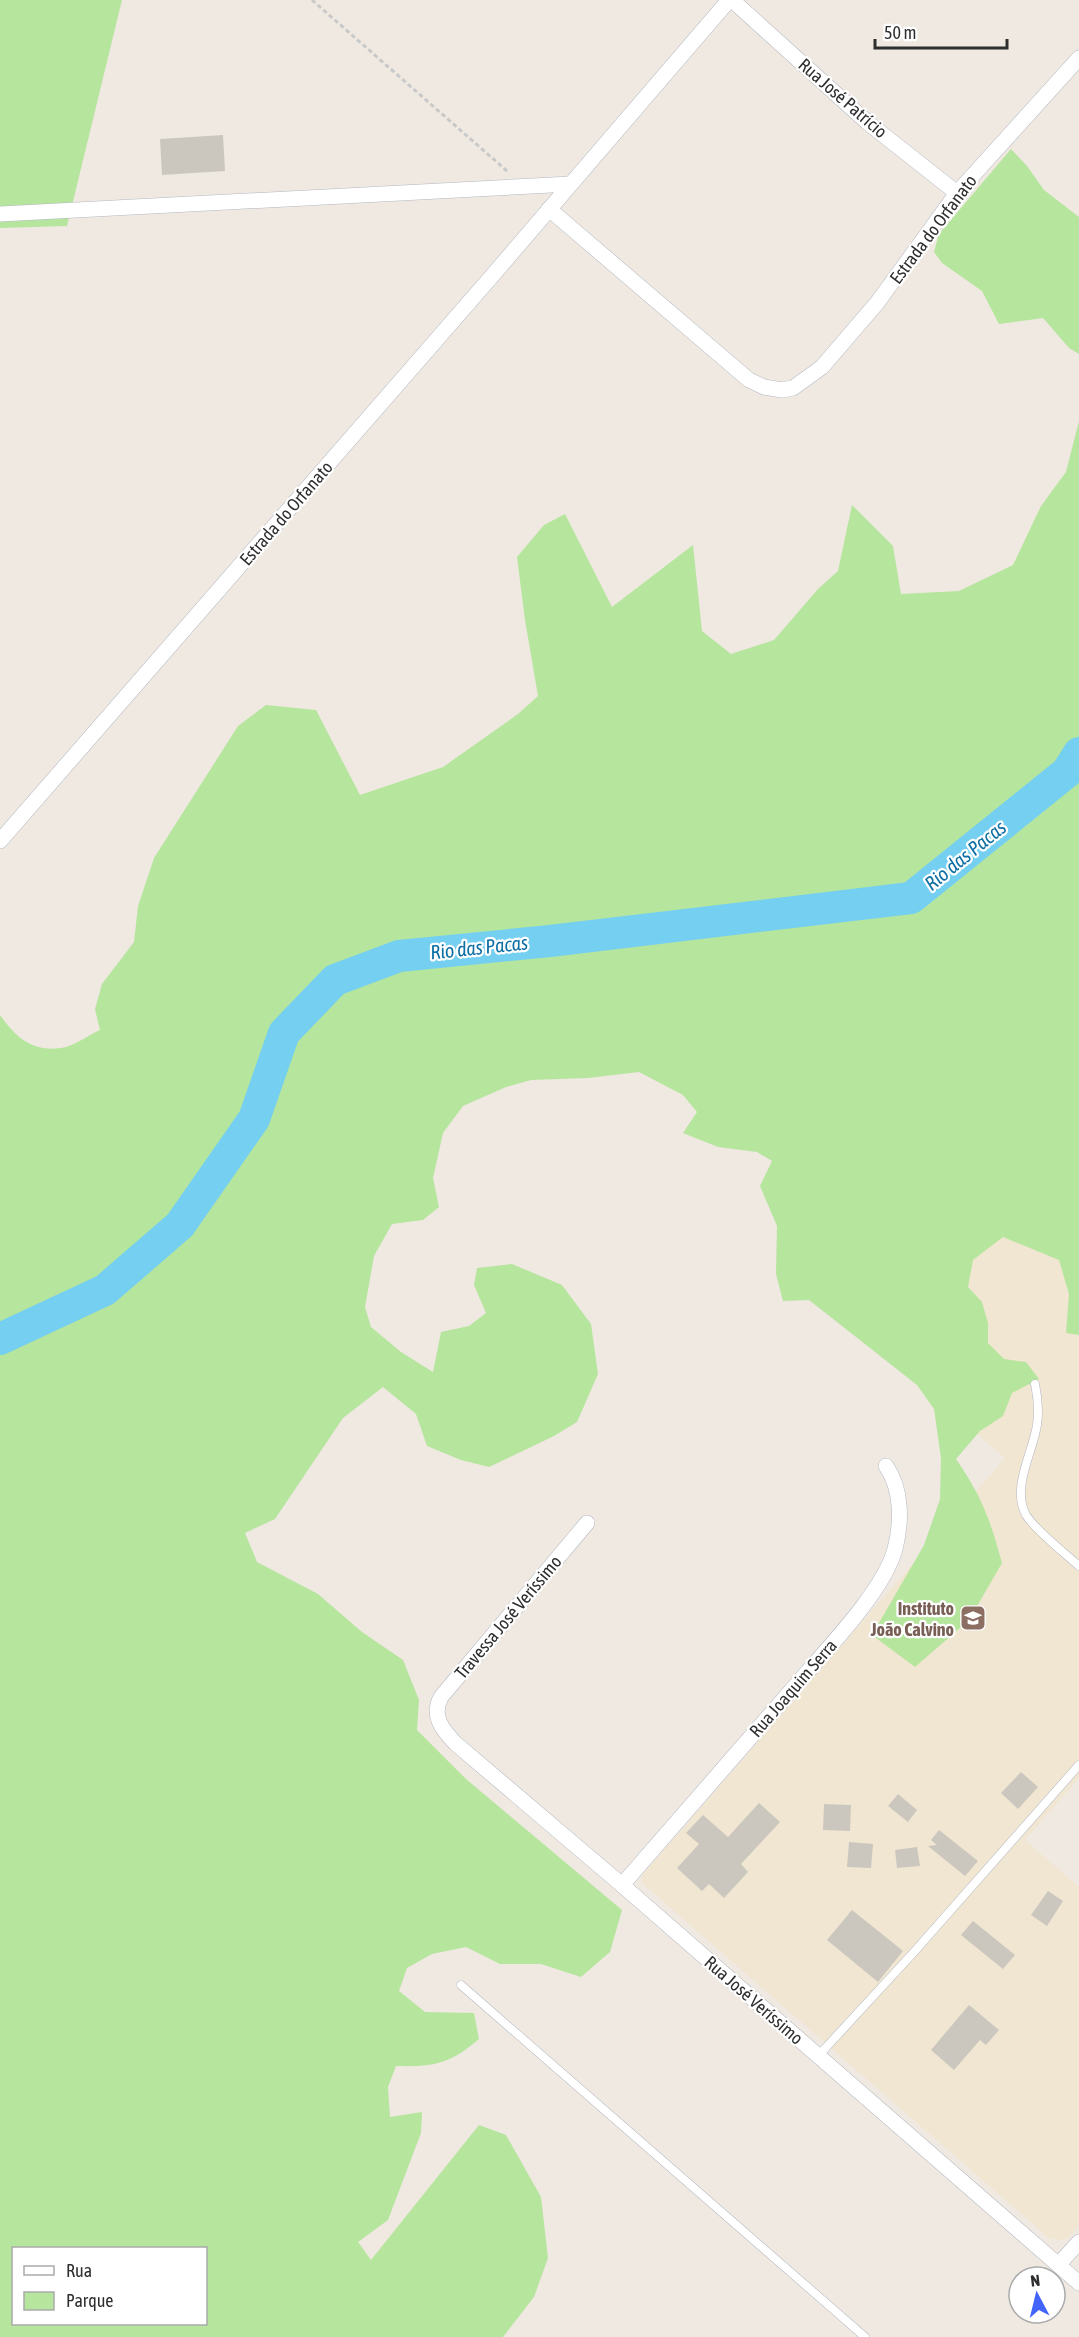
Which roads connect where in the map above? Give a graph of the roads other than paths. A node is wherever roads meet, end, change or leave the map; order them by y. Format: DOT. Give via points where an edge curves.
graph roads {
  1 [pos="730,0"];
  2 [pos="1079,58"];
  3 [pos="571,184"];
  4 [pos="957,193"];
  5 [pos="549,209"];
  6 [pos="0,214"];
  7 [pos="0,841"];
  8 [pos="1035,1384"];
  9 [pos="886,1466"];
  10 [pos="587,1523"];
  11 [pos="1079,1566"];
  12 [pos="436,1713"];
  13 [pos="1079,1765"];
  14 [pos="622,1885"];
  15 [pos="461,1985"];
  16 [pos="819,2055"];
  17 [pos="1079,2242"];
  18 [pos="1059,2264"];
  19 [pos="1079,2283"];
  20 [pos="865,2337"];
  1 -- 3 [label="street, Estrada do Orfanato"];
  1 -- 4 [label="street, Rua José Patrício" via="867,122"];
  2 -- 4 [label="street, Estrada do Orfanato"];
  3 -- 5 [label="street, Estrada do Orfanato"];
  3 -- 6 [label="street"];
  4 -- 5 [label="street, Estrada do Orfanato" via="877,303 822,367 793,388 782,390 748,380"];
  5 -- 7 [label="street, Estrada do Orfanato"];
  8 -- 11 [label="lane" via="1037,1425 1022,1486 1023,1502 1035,1525"];
  9 -- 14 [label="street, Rua Joaquim Serra" via="900,1502 895,1549 884,1574 847,1626"];
  10 -- 12 [label="street, Travessa José Veríssimo" via="447,1689"];
  12 -- 14 [label="street, Rua José Veríssimo" via="455,1743"];
  13 -- 16 [label="lane"];
  14 -- 16 [label="street, Rua José Veríssimo"];
  15 -- 20 [label="lane"];
  16 -- 18 [label="street, Rua José Veríssimo"];
  17 -- 18 [label="street"];
  18 -- 19 [label="street, Rua José Veríssimo"];
}
